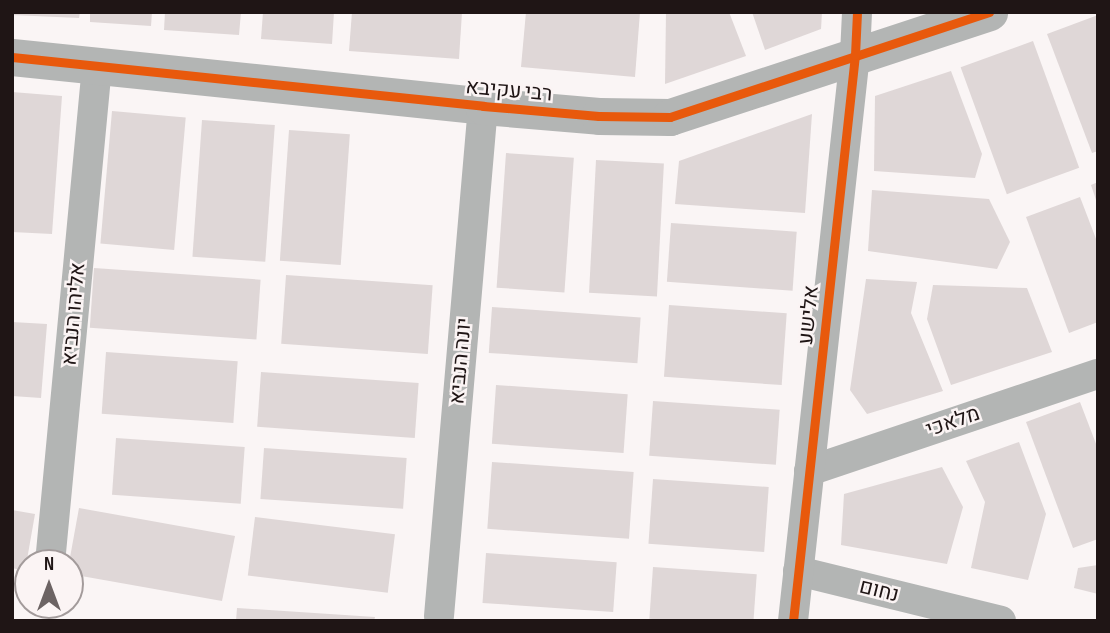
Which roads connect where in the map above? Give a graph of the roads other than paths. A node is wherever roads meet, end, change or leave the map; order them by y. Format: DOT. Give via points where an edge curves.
graph roads {
  1 [pos="857,12"];
  2 [pos="989,12"];
  3 [pos="855,55"];
  4 [pos="12,57"];
  5 [pos="97,66"];
  6 [pos="483,106"];
  7 [pos="1098,374"];
  8 [pos="809,471"];
  9 [pos="51,549"];
  10 [pos="798,570"];
  11 [pos="439,616"];
  12 [pos="793,621"];
  13 [pos="1001,621"];
  1 -- 3 [label="street, אלישע"];
  2 -- 3 [label="street, רבי עקיבא"];
  3 -- 6 [label="street, רבי עקיבא" via="670,117"];
  3 -- 8 [label="street, אלישע"];
  4 -- 5 [label="street, רבי עקיבא"];
  5 -- 6 [label="street, רבי עקיבא"];
  5 -- 9 [label="street, אליהו הנביא"];
  6 -- 11 [label="street, יונה הנביא"];
  7 -- 8 [label="street, מלאכי"];
  8 -- 10 [label="street, אלישע"];
  10 -- 12 [label="street, אלישע"];
  10 -- 13 [label="street, נחום"];
}
